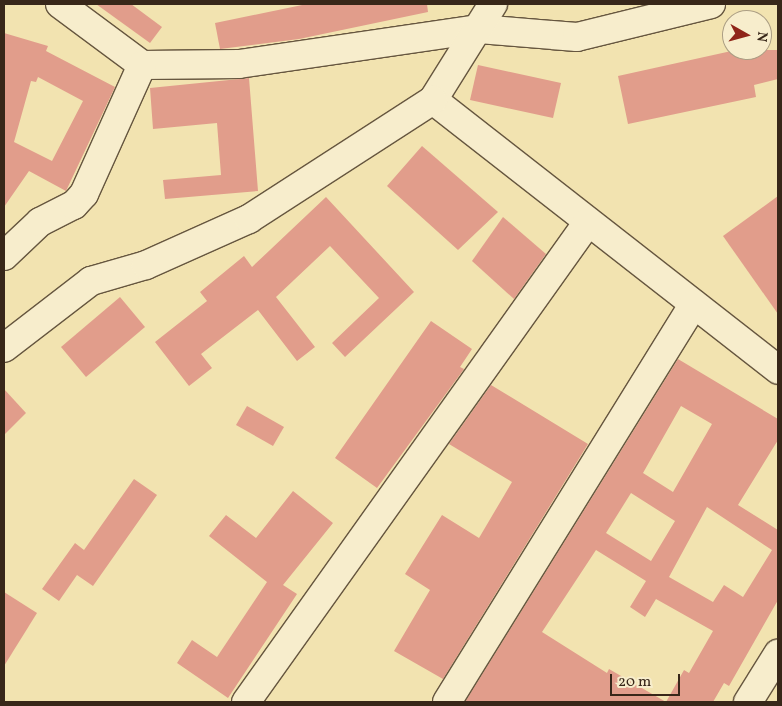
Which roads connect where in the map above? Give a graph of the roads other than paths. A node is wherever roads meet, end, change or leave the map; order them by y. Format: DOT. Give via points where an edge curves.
graph roads {
  1 [pos="60,4"];
  2 [pos="493,4"];
  3 [pos="710,4"];
  4 [pos="479,29"];
  5 [pos="142,65"];
  6 [pos="432,100"];
  7 [pos="588,222"];
  8 [pos="4,256"];
  9 [pos="694,304"];
  10 [pos="4,348"];
  11 [pos="778,370"];
  12 [pos="778,654"];
  13 [pos="246,702"];
  14 [pos="447,702"];
  15 [pos="748,702"];
  1 -- 5 [label="street"];
  2 -- 4 [label="street"];
  3 -- 4 [label="street" via="577,37"];
  4 -- 5 [label="street" via="239,64"];
  4 -- 6 [label="street"];
  5 -- 8 [label="street" via="84,194 74,205 40,222"];
  6 -- 7 [label="street"];
  6 -- 10 [label="street" via="249,220 146,265 92,281"];
  7 -- 9 [label="street"];
  7 -- 13 [label="street"];
  9 -- 11 [label="street"];
  9 -- 14 [label="street"];
  12 -- 15 [label="street"];
}
